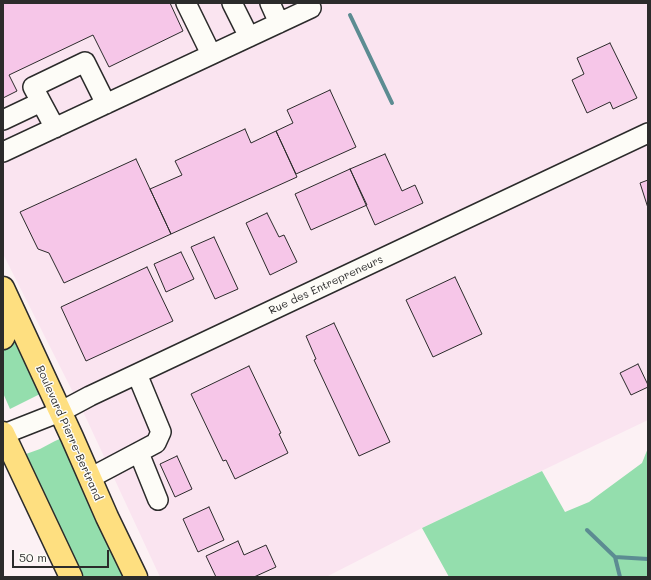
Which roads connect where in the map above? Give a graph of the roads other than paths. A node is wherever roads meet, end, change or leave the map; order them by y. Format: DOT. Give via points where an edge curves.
graph roads {
  1 [pos="186,3"];
  2 [pos="232,3"];
  3 [pos="270,3"];
  4 [pos="309,3"];
  5 [pos="279,23"];
  6 [pos="249,37"];
  7 [pos="211,54"];
  8 [pos="41,102"];
  9 [pos="106,104"];
  10 [pos="3,120"];
  11 [pos="55,128"];
  12 [pos="648,133"];
  13 [pos="3,152"];
  14 [pos="6,294"];
  15 [pos="3,338"];
  16 [pos="137,374"];
  17 [pos="60,412"];
  18 [pos="3,434"];
  19 [pos="139,453"];
  20 [pos="90,478"];
  21 [pos="158,500"];
  22 [pos="71,577"];
  23 [pos="136,577"];
  1 -- 7 [label="street"];
  2 -- 6 [label="street"];
  3 -- 5 [label="street"];
  4 -- 5 [label="street" via="311,8"];
  5 -- 6 [label="street"];
  6 -- 7 [label="street"];
  7 -- 9 [label="street"];
  8 -- 9 [label="street" via="33,87 85,62"];
  8 -- 10 [label="street"];
  8 -- 11 [label="street"];
  9 -- 11 [label="street"];
  11 -- 13 [label="street"];
  12 -- 16 [label="street, Rue des Entrepreneurs"];
  14 -- 15 [label="main road" via="7,329"];
  14 -- 17 [label="main road, Boulevard Pierre-Bertrand"];
  16 -- 17 [label="street, Rue des Entrepreneurs"];
  16 -- 19 [label="street" via="161,432 156,443"];
  17 -- 18 [label="street, Rue des Entrepreneurs"];
  17 -- 20 [label="main road, Boulevard Pierre-Bertrand"];
  18 -- 22 [label="main road"];
  19 -- 20 [label="street"];
  19 -- 21 [label="street"];
  20 -- 23 [label="main road, Boulevard Pierre-Bertrand"];
}
